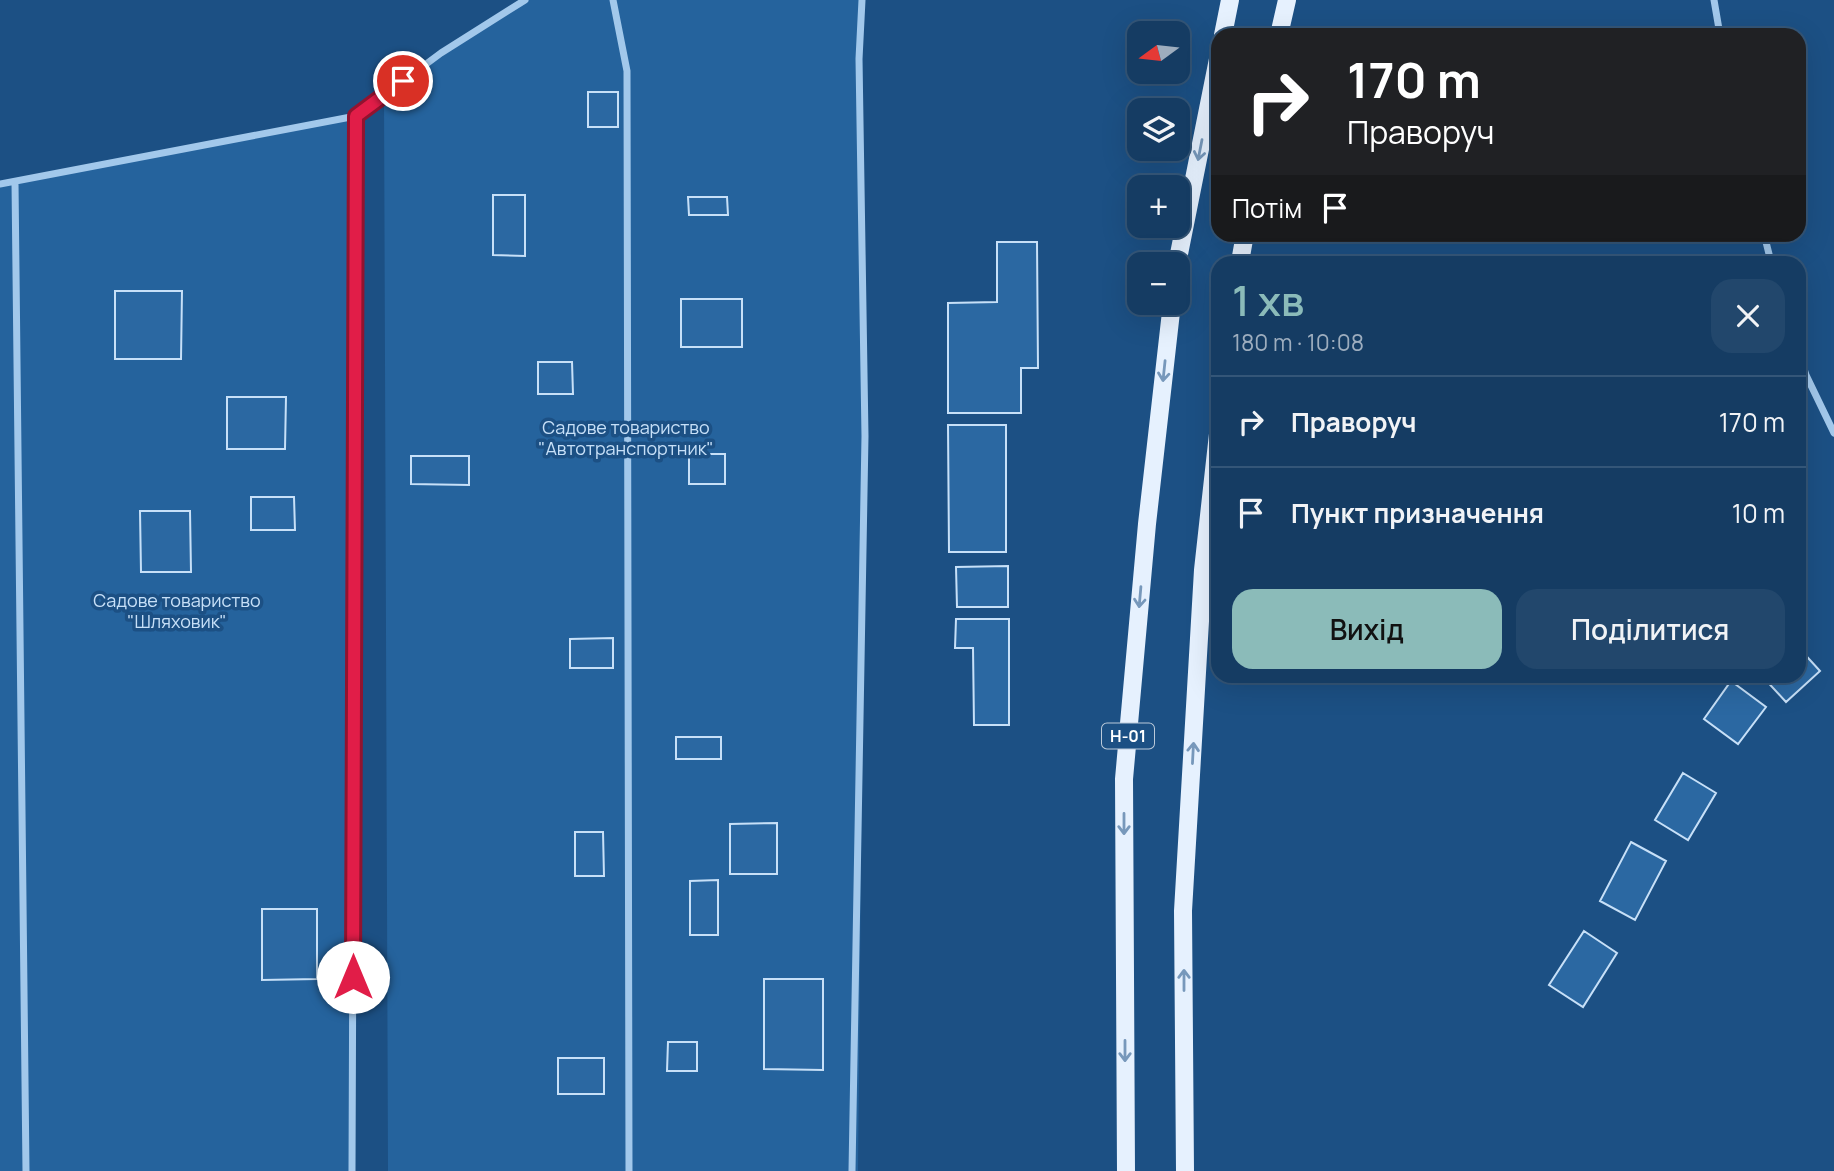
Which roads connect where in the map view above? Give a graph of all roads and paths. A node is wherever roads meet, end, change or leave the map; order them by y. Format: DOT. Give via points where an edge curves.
graph roads {
  1 [pos="525,0"];
  2 [pos="613,0"];
  3 [pos="862,0"];
  4 [pos="1230,0"];
  5 [pos="1287,0"];
  6 [pos="1714,0"];
  7 [pos="1224,28"];
  8 [pos="1281,28"];
  9 [pos="1719,28"];
  10 [pos="1211,94"];
  11 [pos="356,116"];
  12 [pos="15,182"];
  13 [pos="0,184"];
  14 [pos="1179,252"];
  15 [pos="1171,315"];
  16 [pos="1806,375"];
  17 [pos="1834,433"];
  18 [pos="1211,497"];
  19 [pos="26,1171"];
  20 [pos="352,1171"];
  21 [pos="629,1171"];
  22 [pos="852,1171"];
  23 [pos="1126,1171"];
  24 [pos="1185,1171"];
  1 -- 11 [label="street" via="441,53"];
  2 -- 21 [label="street" via="627,71"];
  3 -- 22 [label="street" via="865,436"];
  4 -- 7 [label="main road"];
  5 -- 8 [label="main road"];
  6 -- 9 [label="street"];
  10 -- 14 [label="main road, one-way"];
  11 -- 12 [label="street"];
  11 -- 20 [label="street"];
  12 -- 13 [label="street"];
  12 -- 19 [label="street"];
  15 -- 23 [label="main road, Н-01, one-way" via="1124,779"];
  16 -- 17 [label="street"];
  24 -- 18 [label="main road, one-way" via="1184,911"];
}
